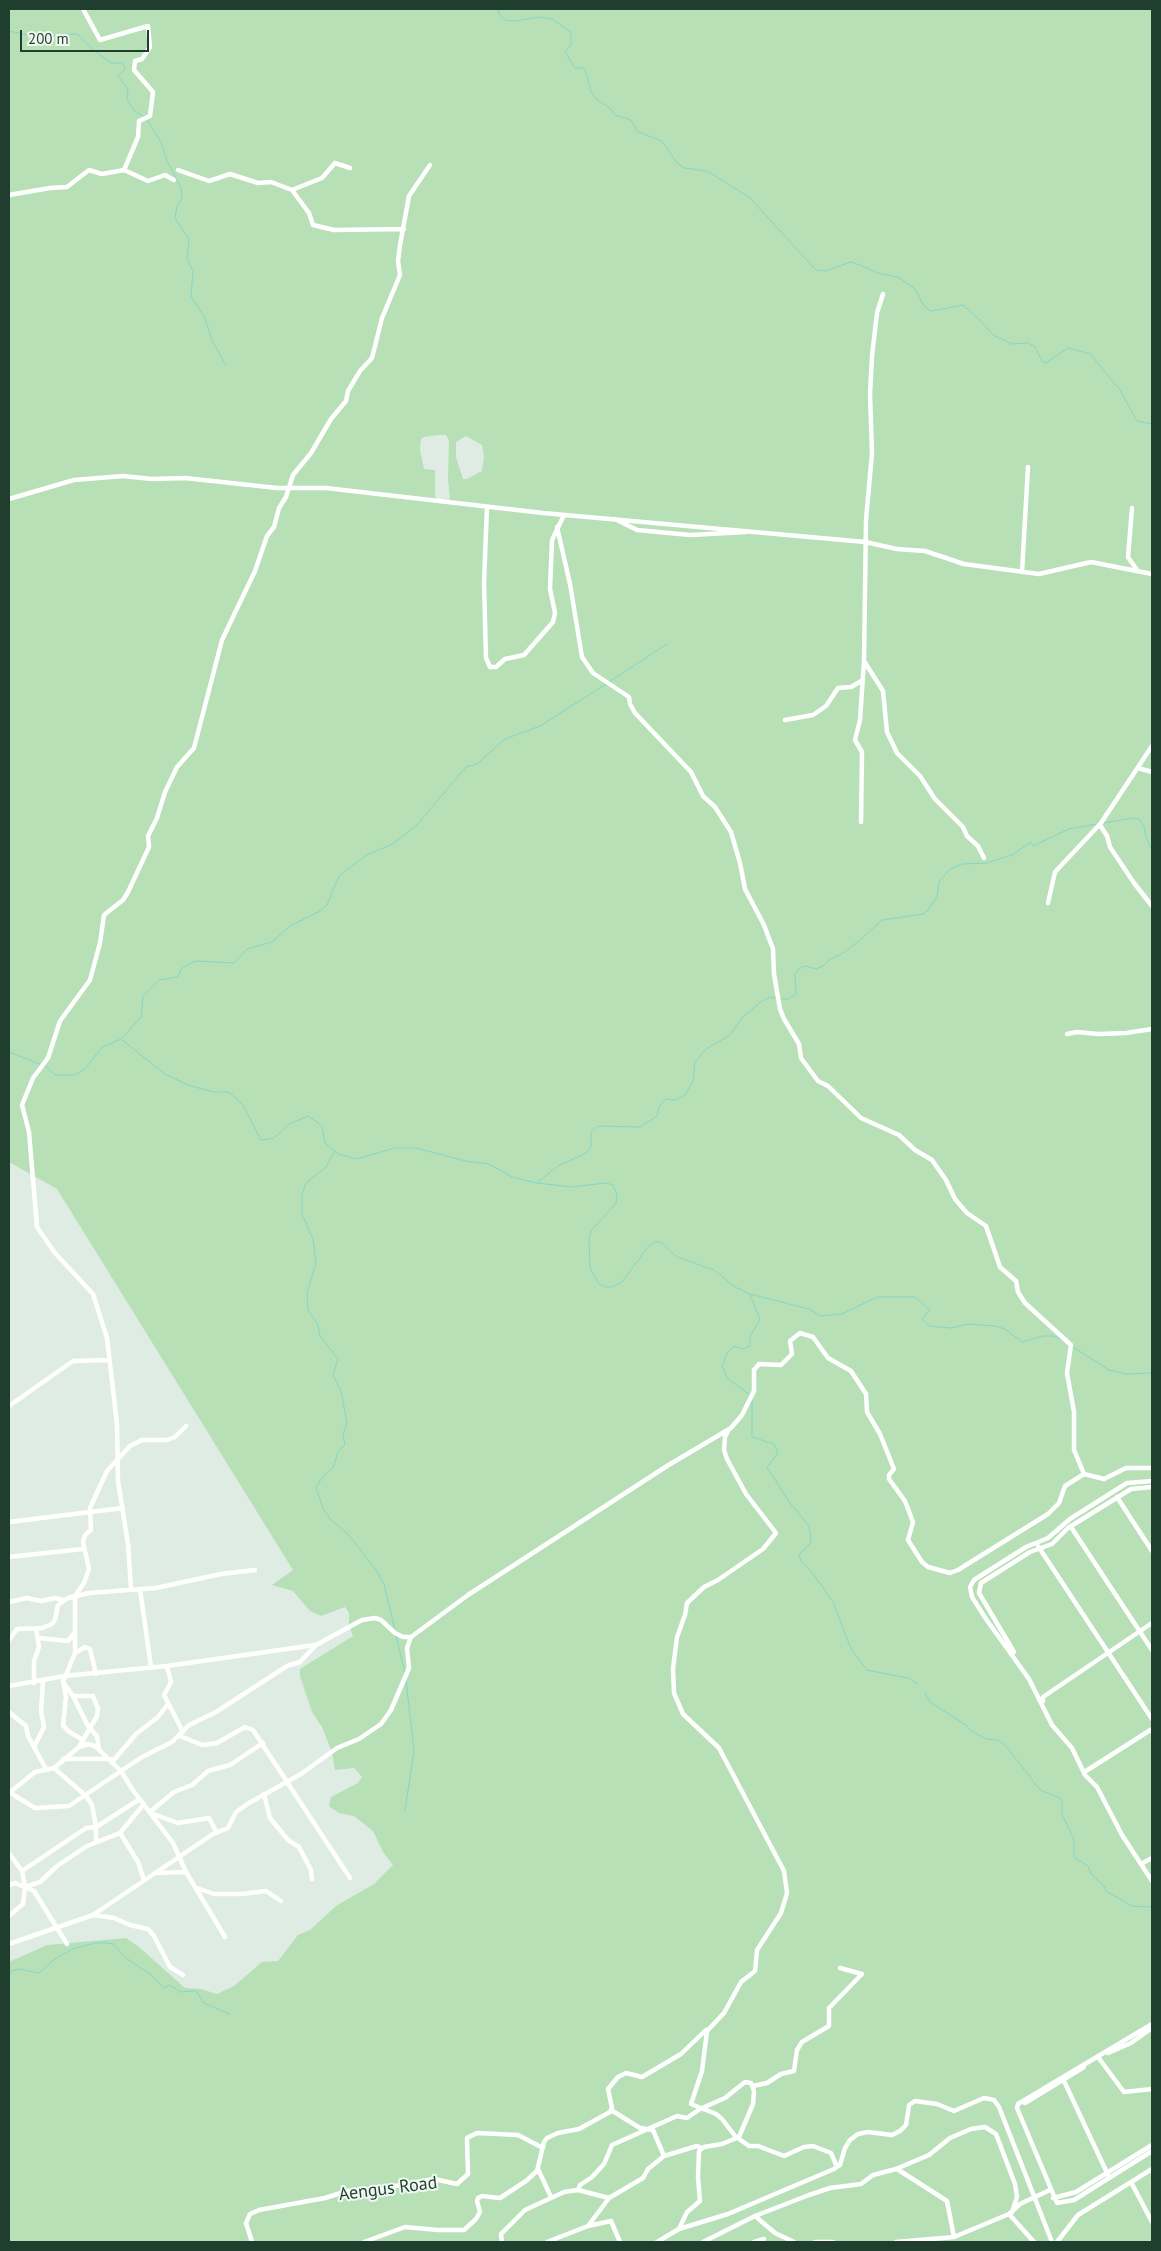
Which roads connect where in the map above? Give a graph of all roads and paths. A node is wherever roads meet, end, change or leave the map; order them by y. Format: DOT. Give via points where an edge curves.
graph roads {
  1 [pos="82,9"];
  2 [pos="430,165"];
  3 [pos="350,168"];
  4 [pos="124,170"];
  5 [pos="178,170"];
  6 [pos="174,180"];
  7 [pos="292,190"];
  8 [pos="9,195"];
  9 [pos="404,229"];
  10 [pos="883,294"];
  11 [pos="1028,467"];
  12 [pos="290,488"];
  13 [pos="9,500"];
  14 [pos="487,507"];
  15 [pos="1132,508"];
  16 [pos="564,515"];
  17 [pos="613,518"];
  18 [pos="557,528"];
  19 [pos="755,531"];
  20 [pos="865,542"];
  21 [pos="1137,570"];
  22 [pos="1022,572"];
  23 [pos="1152,574"];
  24 [pos="864,661"];
  25 [pos="863,680"];
  26 [pos="785,720"];
  27 [pos="1152,746"];
  28 [pos="1138,768"];
  29 [pos="1152,772"];
  30 [pos="861,822"];
  31 [pos="1100,825"];
  32 [pos="984,858"];
  33 [pos="1048,903"];
  34 [pos="1152,906"];
  35 [pos="1152,1029"];
  36 [pos="1067,1034"];
  37 [pos="110,1360"];
  38 [pos="9,1406"];
  39 [pos="186,1426"];
  40 [pos="728,1430"];
  41 [pos="118,1458"];
  42 [pos="1152,1468"];
  43 [pos="1084,1474"];
  44 [pos="1152,1481"];
  45 [pos="1152,1487"];
  46 [pos="1117,1497"];
  47 [pos="123,1508"];
  48 [pos="90,1513"];
  49 [pos="9,1522"];
  50 [pos="1071,1527"];
  51 [pos="1038,1545"];
  52 [pos="83,1549"];
  53 [pos="1152,1551"];
  54 [pos="9,1557"];
  55 [pos="255,1570"];
  56 [pos="131,1588"];
  57 [pos="140,1589"];
  58 [pos="75,1596"];
  59 [pos="63,1600"];
  60 [pos="9,1602"];
  61 [pos="1152,1623"];
  62 [pos="36,1628"];
  63 [pos="76,1631"];
  64 [pos="1140,1631"];
  65 [pos="411,1637"];
  66 [pos="38,1638"];
  67 [pos="9,1640"];
  68 [pos="316,1645"];
  69 [pos="1152,1650"];
  70 [pos="1108,1652"];
  71 [pos="75,1653"];
  72 [pos="167,1666"];
  73 [pos="151,1667"];
  74 [pos="96,1674"];
  75 [pos="64,1676"];
  76 [pos="43,1681"];
  77 [pos="34,1682"];
  78 [pos="64,1685"];
  79 [pos="9,1686"];
  80 [pos="73,1696"];
  81 [pos="1043,1697"];
  82 [pos="168,1704"];
  83 [pos="1043,1704"];
  84 [pos="9,1712"];
  85 [pos="1152,1719"];
  86 [pos="89,1728"];
  87 [pos="1152,1729"];
  88 [pos="181,1734"];
  89 [pos="82,1739"];
  90 [pos="91,1744"];
  91 [pos="263,1744"];
  92 [pos="34,1747"];
  93 [pos="79,1747"];
  94 [pos="99,1749"];
  95 [pos="64,1759"];
  96 [pos="112,1760"];
  97 [pos="54,1768"];
  98 [pos="46,1769"];
  99 [pos="122,1771"];
  100 [pos="1086,1771"];
  101 [pos="287,1781"];
  102 [pos="9,1792"];
  103 [pos="264,1794"];
  104 [pos="86,1796"];
  105 [pos="140,1799"];
  106 [pos="144,1804"];
  107 [pos="152,1812"];
  108 [pos="96,1827"];
  109 [pos="120,1833"];
  110 [pos="217,1833"];
  111 [pos="96,1842"];
  112 [pos="9,1853"];
  113 [pos="178,1856"];
  114 [pos="1152,1858"];
  115 [pos="1141,1864"];
  116 [pos="22,1872"];
  117 [pos="186,1872"];
  118 [pos="154,1873"];
  119 [pos="350,1878"];
  120 [pos="312,1879"];
  121 [pos="144,1880"];
  122 [pos="1152,1881"];
  123 [pos="9,1885"];
  124 [pos="25,1887"];
  125 [pos="195,1888"];
  126 [pos="281,1901"];
  127 [pos="93,1915"];
  128 [pos="9,1916"];
  129 [pos="58,1928"];
  130 [pos="225,1937"];
  131 [pos="9,1944"];
  132 [pos="67,1944"];
  133 [pos="840,1968"];
  134 [pos="183,1975"];
  135 [pos="1152,2024"];
  136 [pos="711,2026"];
  137 [pos="1152,2028"];
  138 [pos="1098,2057"];
  139 [pos="1064,2081"];
  140 [pos="754,2086"];
  141 [pos="1152,2089"];
  142 [pos="1017,2108"];
  143 [pos="700,2109"];
  144 [pos="611,2110"];
  145 [pos="646,2129"];
  146 [pos="737,2138"];
  147 [pos="1152,2145"];
  148 [pos="543,2148"];
  149 [pos="702,2148"];
  150 [pos="1152,2152"];
  151 [pos="664,2156"];
  152 [pos="837,2167"];
  153 [pos="538,2168"];
  154 [pos="896,2169"];
  155 [pos="1152,2169"];
  156 [pos="1108,2176"];
  157 [pos="1131,2182"];
  158 [pos="578,2190"];
  159 [pos="1050,2190"];
  160 [pos="551,2197"];
  161 [pos="609,2198"];
  162 [pos="1035,2198"];
  163 [pos="1010,2213"];
  164 [pos="755,2216"];
  165 [pos="1152,2222"];
  166 [pos="588,2226"];
  167 [pos="679,2229"];
  168 [pos="954,2237"];
  169 [pos="764,2239"];
  170 [pos="252,2242"];
  171 [pos="364,2242"];
  172 [pos="502,2242"];
  173 [pos="547,2242"];
  174 [pos="620,2242"];
  175 [pos="657,2242"];
  176 [pos="703,2242"];
  177 [pos="754,2242"];
  178 [pos="794,2242"];
  179 [pos="815,2242"];
  180 [pos="832,2242"];
  181 [pos="896,2242"];
  182 [pos="1034,2242"];
  183 [pos="1052,2242"];
  184 [pos="1057,2242"];
  1 -- 4 [label="street" via="100,40 148,26 150,47 142,59 135,61 134,70 153,92 150,116 140,121 138,137"];
  2 -- 9 [label="street" via="410,196"];
  3 -- 7 [label="street" via="335,163 322,178"];
  4 -- 6 [label="street" via="148,181 165,174"];
  4 -- 8 [label="street" via="102,174 89,170 67,187"];
  5 -- 7 [label="street" via="209,181 230,174"];
  7 -- 9 [label="street" via="309,213 313,225 334,230"];
  9 -- 12 [label="street" via="398,261 400,276 382,318 372,358 360,371 346,401 294,475"];
  10 -- 20 [label="street" via="872,356 872,453"];
  11 -- 22 [label="street"];
  12 -- 13 [label="street" via="123,476 74,480"];
  12 -- 14 [label="street" via="326,488"];
  12 -- 37 [label="street" via="222,640 194,748 176,767 148,836 149,847 128,892 104,915 90,980 60,1020 48,1058 33,1078 22,1106 29,1132 37,1227 55,1253 93,1294"];
  14 -- 16 [label="street"];
  14 -- 18 [label="street" via="484,583 486,658 490,667 496,667 505,659 524,655 553,622 551,544"];
  15 -- 21 [label="street" via="1128,557"];
  16 -- 17 [label="street"];
  16 -- 18 [label="street"];
  17 -- 19 [label="street"];
  17 -- 19 [label="street" via="637,530 690,535"];
  18 -- 43 [label="street" via="582,657 594,673 629,697 635,713 691,772 731,832 745,889 773,949 782,1014 799,1044 801,1058 818,1080 861,1118 899,1135 932,1160 955,1199 967,1213 986,1226 1000,1267 1016,1281 1025,1303 1071,1345 1067,1373 1074,1412 1074,1450"];
  19 -- 20 [label="street"];
  20 -- 22 [label="street" via="925,551 964,564"];
  20 -- 24 [label="street"];
  21 -- 22 [label="street" via="1091,562 1039,574"];
  21 -- 23 [label="street"];
  24 -- 25 [label="street"];
  24 -- 32 [label="street" via="883,690 887,732 897,753 963,827"];
  25 -- 26 [label="street" via="851,687 838,688 826,706 813,715"];
  25 -- 30 [label="street" via="855,740 862,752"];
  27 -- 28 [label="street"];
  28 -- 29 [label="street"];
  28 -- 31 [label="street"];
  31 -- 33 [label="street" via="1055,872"];
  31 -- 34 [label="street" via="1110,847"];
  35 -- 36 [label="street"];
  37 -- 38 [label="street" via="74,1361"];
  37 -- 41 [label="street"];
  39 -- 41 [label="street" via="167,1440 136,1442"];
  40 -- 43 [label="street" via="742,1416 754,1390 754,1370 759,1364 781,1365 792,1354 792,1339 800,1333 814,1337 828,1358 851,1370 866,1394 867,1412 894,1469 888,1475 889,1479 905,1500 913,1522 908,1538 919,1559 928,1568 950,1573 1048,1514 1059,1503 1066,1486"];
  40 -- 65 [label="street" via="468,1595"];
  40 -- 136 [label="street" via="724,1450 726,1459 746,1494 776,1533 764,1549 704,1587 687,1603 677,1637 674,1693 683,1714 719,1748 784,1871 787,1893 781,1912 757,1950 755,1971 741,1982 724,2012"];
  41 -- 47 [label="street"];
  41 -- 48 [label="street" via="102,1478"];
  42 -- 43 [label="street" via="1126,1468 1104,1479"];
  44 -- 51 [label="street" via="1127,1483 1070,1519"];
  45 -- 46 [label="street" via="1134,1488"];
  46 -- 50 [label="street"];
  46 -- 53 [label="street"];
  47 -- 48 [label="street"];
  47 -- 56 [label="street"];
  48 -- 49 [label="street"];
  48 -- 52 [label="street" via="92,1530 84,1538"];
  50 -- 51 [label="street" via="1052,1544"];
  50 -- 64 [label="street"];
  51 -- 70 [label="street"];
  51 -- 81 [label="street" via="989,1577 978,1589 987,1610"];
  51 -- 83 [label="street" via="985,1573 970,1587 972,1597"];
  52 -- 54 [label="street"];
  52 -- 58 [label="street" via="89,1569"];
  55 -- 57 [label="street"];
  56 -- 57 [label="street"];
  56 -- 58 [label="street"];
  57 -- 73 [label="street"];
  58 -- 59 [label="street"];
  58 -- 63 [label="street"];
  59 -- 60 [label="street" via="27,1598"];
  59 -- 62 [label="street" via="58,1605 55,1620 46,1627"];
  61 -- 64 [label="street"];
  62 -- 66 [label="street"];
  62 -- 67 [label="street" via="18,1629"];
  63 -- 66 [label="street" via="68,1641"];
  63 -- 71 [label="street"];
  64 -- 69 [label="street"];
  64 -- 70 [label="street"];
  65 -- 68 [label="street" via="395,1633 375,1618 362,1620"];
  65 -- 101 [label="street" via="407,1648 410,1668 391,1710 380,1724"];
  66 -- 77 [label="street"];
  68 -- 72 [label="street"];
  68 -- 88 [label="street" via="300,1662 189,1725"];
  70 -- 81 [label="street"];
  70 -- 85 [label="street"];
  71 -- 74 [label="street" via="85,1647 90,1648"];
  71 -- 75 [label="street"];
  72 -- 73 [label="street"];
  72 -- 82 [label="street" via="171,1682 164,1695"];
  73 -- 74 [label="street"];
  74 -- 75 [label="street"];
  75 -- 76 [label="street"];
  75 -- 78 [label="street"];
  76 -- 77 [label="street"];
  76 -- 92 [label="street" via="41,1711 44,1726"];
  77 -- 79 [label="street"];
  78 -- 80 [label="street"];
  78 -- 89 [label="street" via="63,1725"];
  80 -- 86 [label="street"];
  80 -- 86 [label="street" via="94,1697 97,1716"];
  81 -- 83 [label="street"];
  82 -- 88 [label="street"];
  82 -- 96 [label="street"];
  83 -- 115 [label="street" via="1052,1725 1072,1748 1085,1775 1097,1787"];
  84 -- 92 [label="street" via="26,1726"];
  86 -- 89 [label="street"];
  86 -- 94 [label="street" via="97,1736"];
  87 -- 100 [label="street"];
  88 -- 91 [label="street" via="202,1745 217,1743 249,1727"];
  88 -- 99 [label="street"];
  89 -- 90 [label="street"];
  89 -- 93 [label="street"];
  90 -- 93 [label="street"];
  90 -- 94 [label="street"];
  91 -- 101 [label="street"];
  91 -- 107 [label="street" via="230,1765 208,1771 192,1785 174,1792"];
  92 -- 98 [label="street"];
  93 -- 95 [label="street"];
  94 -- 96 [label="street"];
  95 -- 96 [label="street"];
  95 -- 97 [label="street"];
  96 -- 99 [label="street"];
  97 -- 98 [label="street"];
  97 -- 104 [label="street"];
  98 -- 102 [label="street" via="32,1774"];
  99 -- 104 [label="street"];
  99 -- 105 [label="street"];
  101 -- 103 [label="street"];
  101 -- 119 [label="street"];
  102 -- 104 [label="street" via="29,1806 40,1809 69,1806"];
  103 -- 110 [label="street" via="236,1812 228,1828"];
  103 -- 120 [label="street" via="270,1818 290,1842 299,1847"];
  104 -- 108 [label="street" via="92,1805"];
  105 -- 106 [label="street"];
  105 -- 108 [label="street"];
  106 -- 107 [label="street"];
  106 -- 109 [label="street"];
  107 -- 110 [label="street" via="178,1823 209,1818"];
  107 -- 113 [label="street"];
  108 -- 111 [label="street"];
  108 -- 116 [label="street" via="86,1828"];
  109 -- 111 [label="street"];
  109 -- 121 [label="street" via="138,1862"];
  110 -- 113 [label="street"];
  111 -- 124 [label="street" via="58,1866 40,1882"];
  112 -- 116 [label="street"];
  113 -- 117 [label="street"];
  113 -- 118 [label="street"];
  114 -- 115 [label="street"];
  115 -- 122 [label="street"];
  116 -- 124 [label="street"];
  117 -- 118 [label="street"];
  117 -- 125 [label="street"];
  118 -- 121 [label="street"];
  121 -- 127 [label="street"];
  123 -- 124 [label="street" via="15,1883"];
  124 -- 128 [label="street" via="23,1904"];
  124 -- 129 [label="street" via="34,1891"];
  125 -- 126 [label="street" via="214,1894 266,1891"];
  125 -- 130 [label="street"];
  127 -- 129 [label="street"];
  127 -- 134 [label="street" via="148,1929 170,1967"];
  129 -- 131 [label="street"];
  129 -- 132 [label="street"];
  133 -- 140 [label="street" via="862,1974 829,2008 829,2026 802,2042 794,2071"];
  135 -- 142 [label="street" via="1018,2104"];
  136 -- 143 [label="street" via="706,2034 702,2072 692,2102 692,2106"];
  136 -- 144 [label="street" via="681,2054 646,2075 623,2073 618,2076 608,2089"];
  137 -- 138 [label="street" via="1131,2043"];
  138 -- 139 [label="street"];
  138 -- 141 [label="street" via="1124,2092"];
  139 -- 142 [label="street"];
  139 -- 156 [label="street"];
  140 -- 143 [label="street" via="745,2082 725,2098"];
  140 -- 146 [label="street" via="753,2104"];
  142 -- 159 [label="street"];
  143 -- 145 [label="street" via="687,2118 677,2116"];
  143 -- 146 [label="street" via="722,2119"];
  144 -- 145 [label="street"];
  144 -- 148 [label="street" via="579,2129 550,2136"];
  145 -- 151 [label="street" via="654,2132"];
  145 -- 158 [label="street" via="612,2145 604,2164"];
  146 -- 149 [label="street"];
  146 -- 152 [label="street" via="749,2146 758,2146 780,2156 813,2146 831,2153"];
  147 -- 156 [label="street"];
  148 -- 153 [label="street"];
  148 -- 170 [label="street, Aengus Road" via="518,2135 477,2133 467,2138 468,2174 457,2184 434,2179 411,2182 347,2191 259,2210 250,2214 246,2223"];
  149 -- 151 [label="street" via="697,2146"];
  149 -- 167 [label="street" via="698,2155 700,2201 687,2212"];
  150 -- 156 [label="street"];
  151 -- 161 [label="street" via="648,2169 643,2178"];
  152 -- 162 [label="street" via="850,2140 858,2134 868,2132 892,2136 900,2131 906,2124 908,2108 915,2102 954,2110 990,2098 999,2107"];
  152 -- 167 [label="street" via="728,2214"];
  153 -- 160 [label="street"];
  153 -- 171 [label="street" via="508,2194 500,2198 478,2198 480,2212 464,2230 405,2227"];
  154 -- 163 [label="street" via="929,2155 950,2138 985,2127 996,2134 1015,2184 1017,2197"];
  154 -- 164 [label="street" via="860,2184 819,2192"];
  154 -- 168 [label="street" via="947,2201"];
  155 -- 157 [label="street"];
  156 -- 159 [label="street" via="1072,2194 1053,2198"];
  157 -- 165 [label="street"];
  157 -- 184 [label="street" via="1078,2215"];
  158 -- 160 [label="street"];
  158 -- 161 [label="street"];
  159 -- 162 [label="street"];
  160 -- 172 [label="street" via="518,2216 501,2234"];
  161 -- 166 [label="street"];
  162 -- 163 [label="street" via="1020,2204"];
  162 -- 183 [label="street"];
  163 -- 168 [label="street"];
  163 -- 182 [label="street"];
  164 -- 176 [label="street"];
  164 -- 178 [label="street" via="775,2233"];
  166 -- 173 [label="street"];
  166 -- 174 [label="street" via="611,2221"];
  167 -- 175 [label="street"];
  168 -- 181 [label="street"];
  169 -- 177 [label="street"];
  179 -- 180 [label="street"];
}
